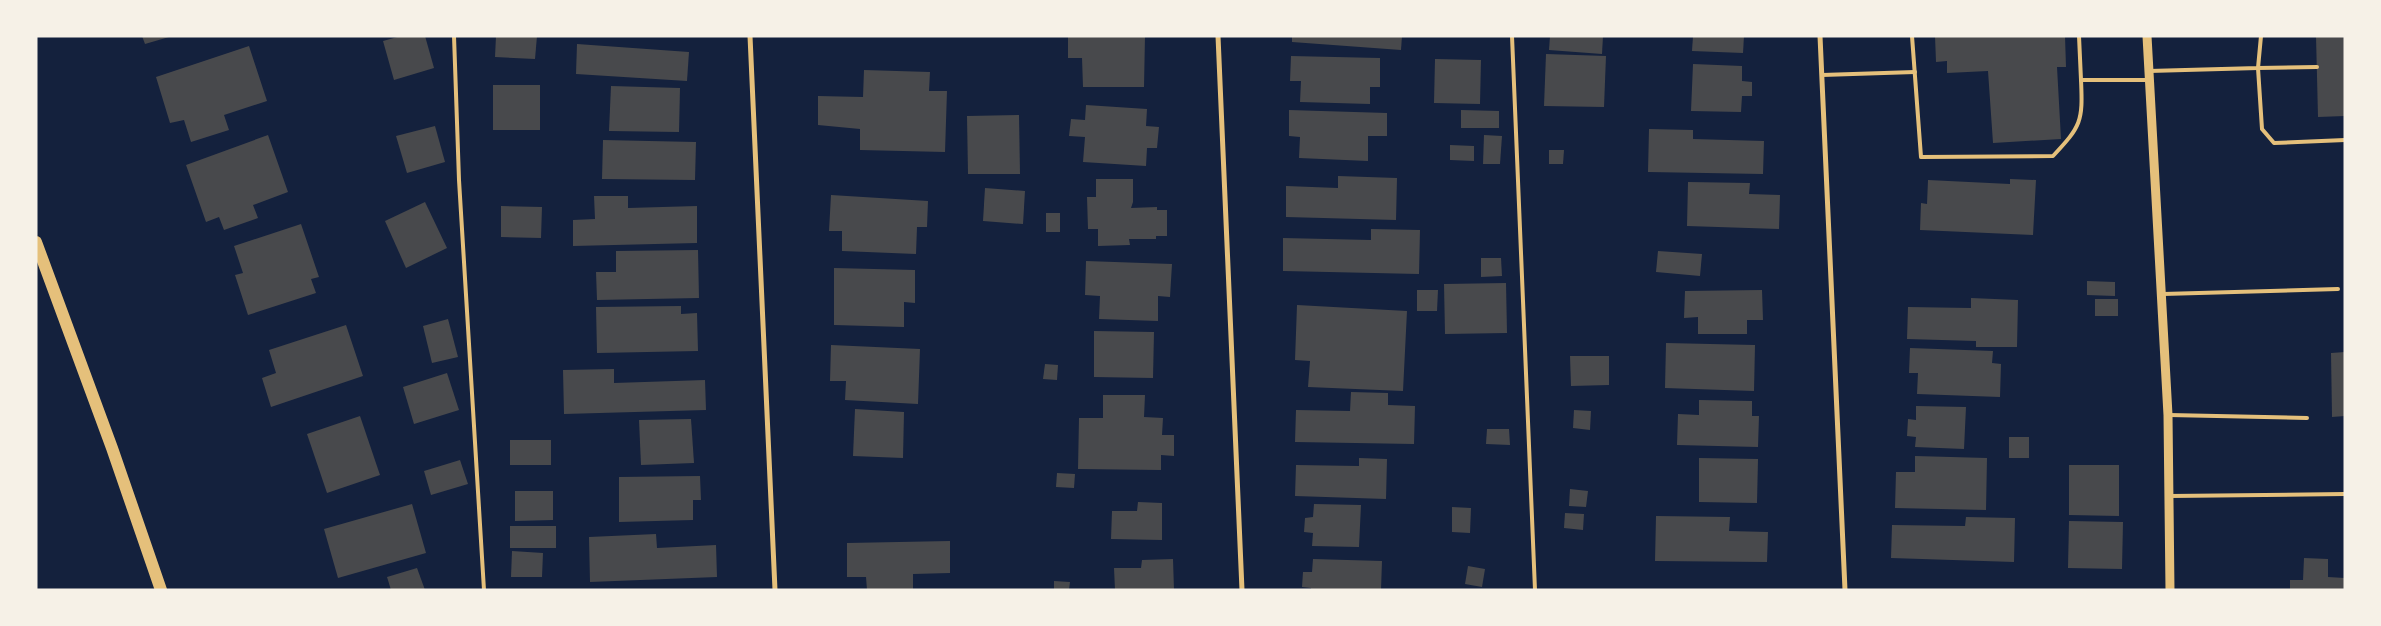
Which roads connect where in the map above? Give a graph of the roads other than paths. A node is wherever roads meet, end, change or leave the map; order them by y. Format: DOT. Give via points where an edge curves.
graph roads {
  1 [pos="454,36"];
  2 [pos="750,36"];
  3 [pos="1218,36"];
  4 [pos="1512,36"];
  5 [pos="1820,36"];
  6 [pos="1912,36"];
  7 [pos="2079,36"];
  8 [pos="2147,36"];
  9 [pos="2261,36"];
  10 [pos="2317,67"];
  11 [pos="2258,68"];
  12 [pos="1915,72"];
  13 [pos="1822,75"];
  14 [pos="2147,76"];
  15 [pos="2081,80"];
  16 [pos="2345,140"];
  17 [pos="36,242"];
  18 [pos="2338,289"];
  19 [pos="2162,294"];
  20 [pos="2168,415"];
  21 [pos="2307,418"];
  22 [pos="2345,494"];
  23 [pos="2170,496"];
  24 [pos="161,590"];
  25 [pos="484,590"];
  26 [pos="775,590"];
  27 [pos="1242,590"];
  28 [pos="1535,590"];
  29 [pos="1845,590"];
  30 [pos="2170,590"];
  1 -- 25 [label="lane" via="459,180"];
  2 -- 26 [label="street"];
  3 -- 27 [label="street"];
  4 -- 28 [label="lane"];
  5 -- 13 [label="street"];
  6 -- 12 [label="lane"];
  7 -- 15 [label="lane"];
  8 -- 14 [label="street"];
  9 -- 11 [label="lane"];
  10 -- 11 [label="lane"];
  11 -- 14 [label="lane"];
  11 -- 16 [label="lane" via="2262,129 2274,143"];
  12 -- 13 [label="lane"];
  12 -- 15 [label="lane" via="1921,157 2053,156 2075,132 2082,109"];
  13 -- 29 [label="street"];
  14 -- 15 [label="lane"];
  14 -- 19 [label="street"];
  17 -- 24 [label="main road"];
  18 -- 19 [label="lane"];
  19 -- 20 [label="street"];
  20 -- 21 [label="lane"];
  20 -- 23 [label="street"];
  22 -- 23 [label="lane"];
  23 -- 30 [label="street"];
}
